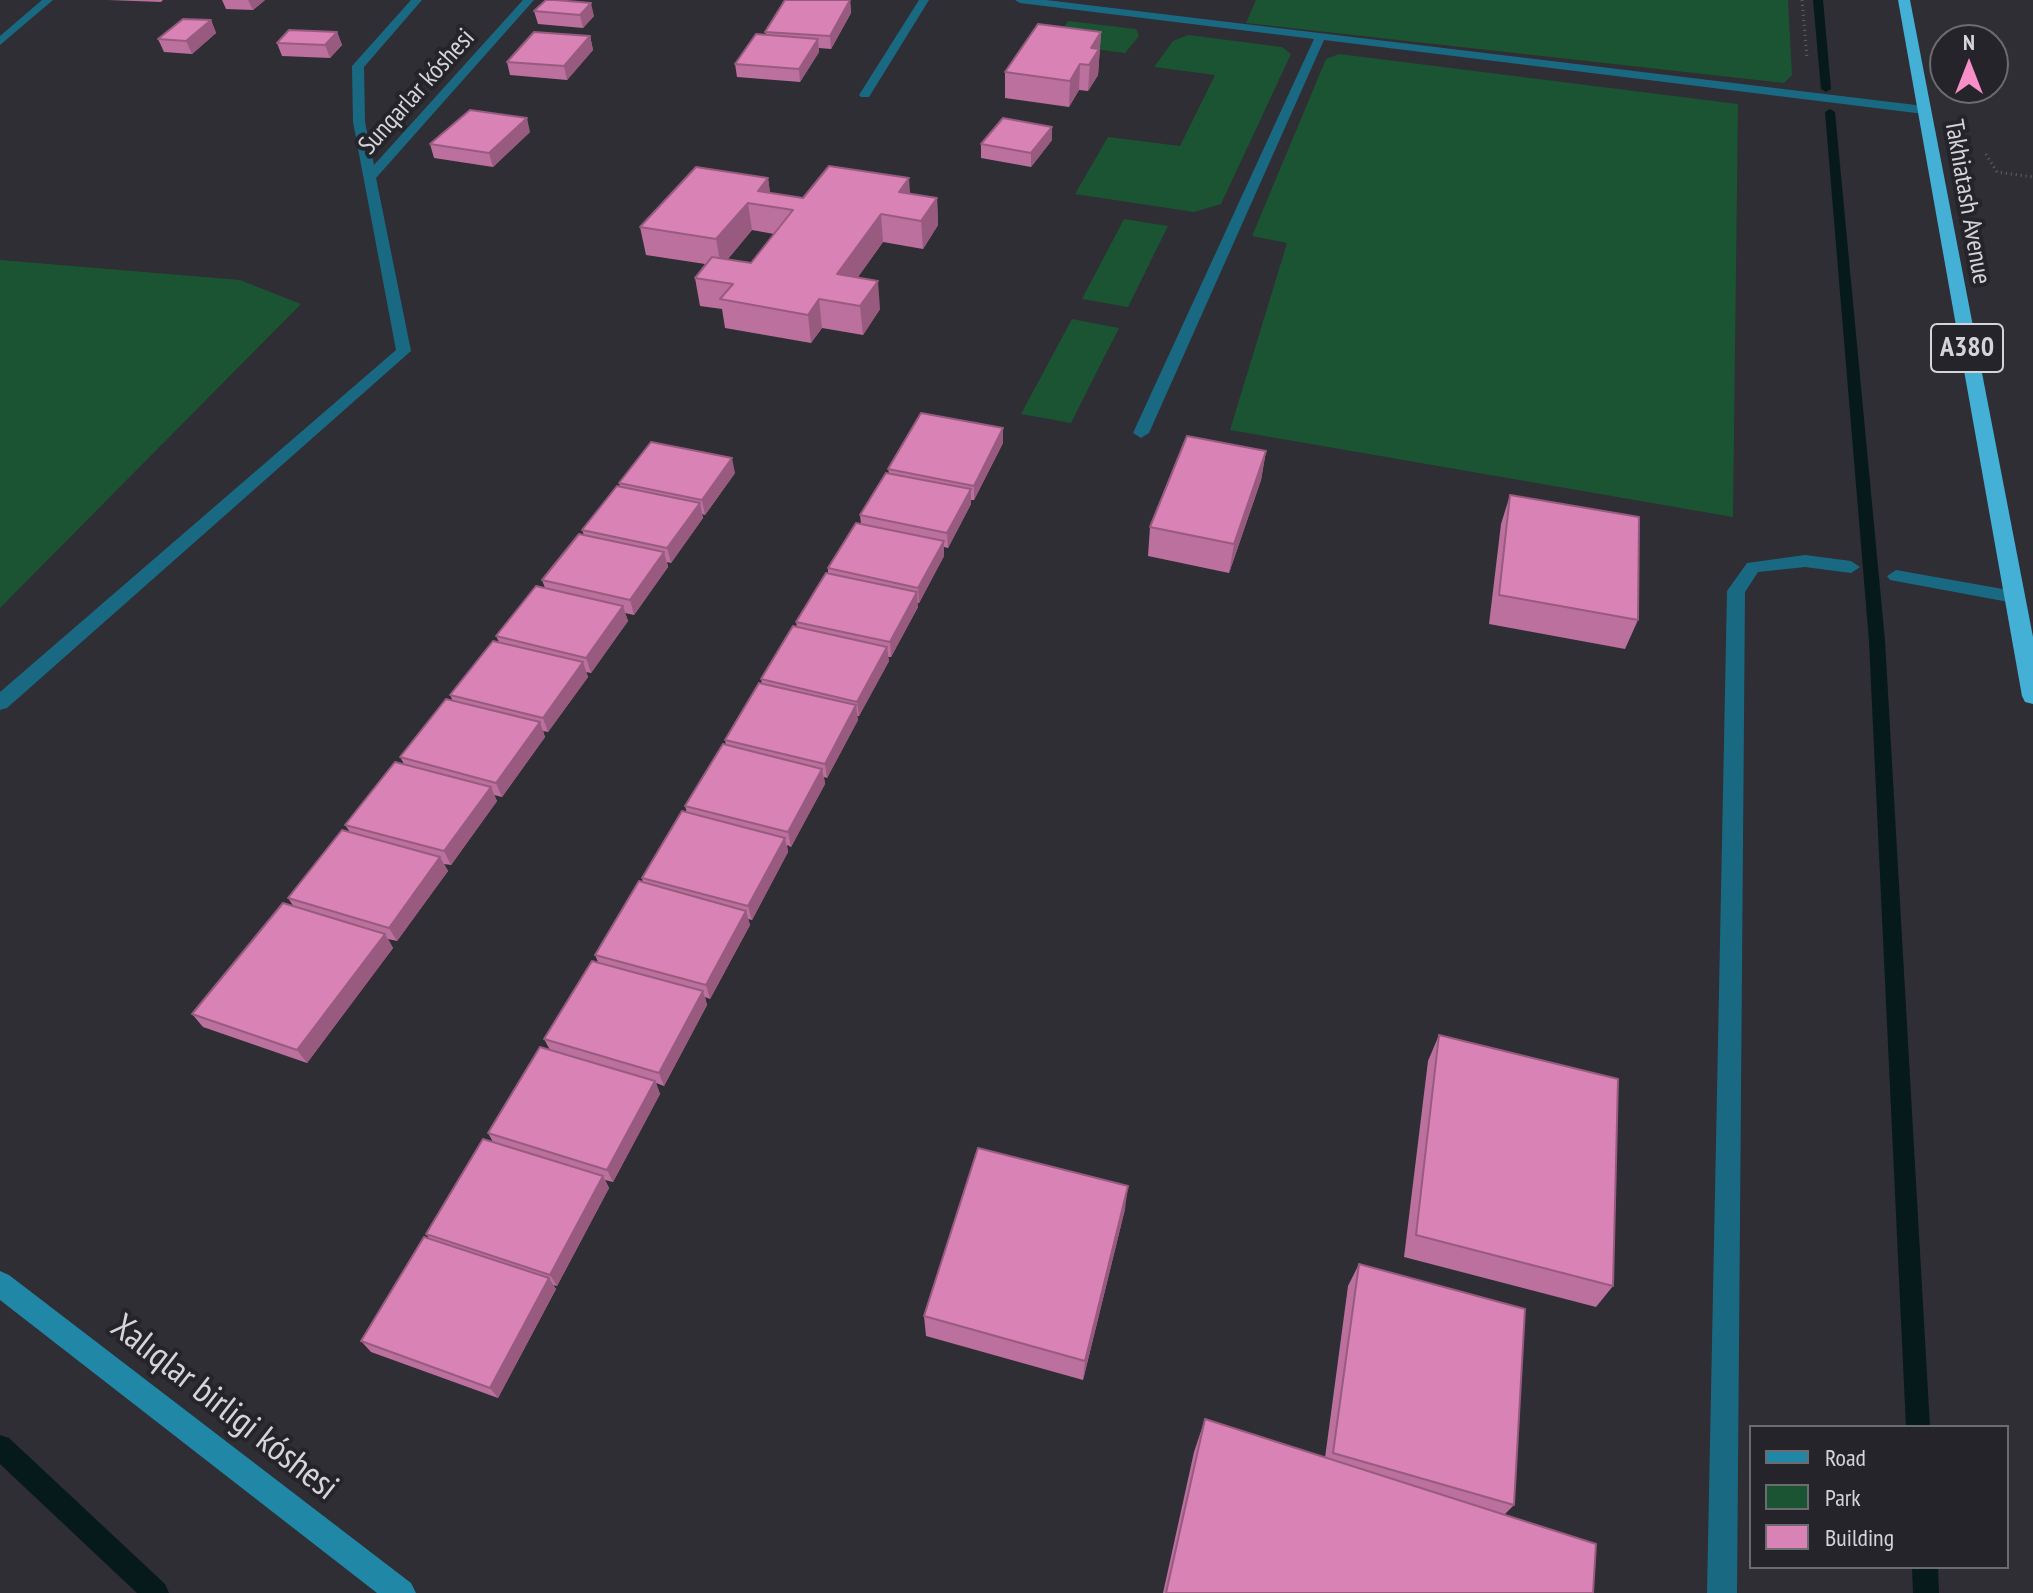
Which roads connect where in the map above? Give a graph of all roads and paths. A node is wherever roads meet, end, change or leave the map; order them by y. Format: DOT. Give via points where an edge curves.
graph roads {
  1 [pos="48,0"];
  2 [pos="417,0"];
  3 [pos="529,0"];
  4 [pos="924,0"];
  5 [pos="1020,0"];
  6 [pos="1802,0"];
  7 [pos="1904,0"];
  8 [pos="1320,38"];
  9 [pos="0,42"];
  10 [pos="865,95"];
  11 [pos="1811,96"];
  12 [pos="1924,110"];
  13 [pos="1986,154"];
  14 [pos="370,177"];
  15 [pos="2033,177"];
  16 [pos="1141,433"];
  17 [pos="1851,567"];
  18 [pos="1896,576"];
  19 [pos="2014,597"];
  20 [pos="2033,696"];
  21 [pos="0,703"];
  22 [pos="0,1284"];
  23 [pos="401,1593"];
  24 [pos="1722,1593"];
  1 -- 9 [label="street"];
  2 -- 14 [label="street" via="358,66 359,122"];
  3 -- 14 [label="street, Sunqarlar kóshesi"];
  4 -- 10 [label="street"];
  5 -- 8 [label="street"];
  6 -- 11 [label="path"];
  7 -- 12 [label="highway, Takhiatash Avenue / A380"];
  8 -- 11 [label="street"];
  8 -- 16 [label="street"];
  11 -- 12 [label="street"];
  12 -- 19 [label="highway, Takhiatash Avenue / A380"];
  13 -- 15 [label="path" via="1997,172"];
  14 -- 21 [label="street" via="404,351"];
  17 -- 24 [label="street" via="1805,561 1753,567 1736,591"];
  18 -- 19 [label="street"];
  19 -- 20 [label="highway, Takhiatash Avenue / A380"];
  22 -- 23 [label="street, Xalıqlar birligi kóshesi"];
}
